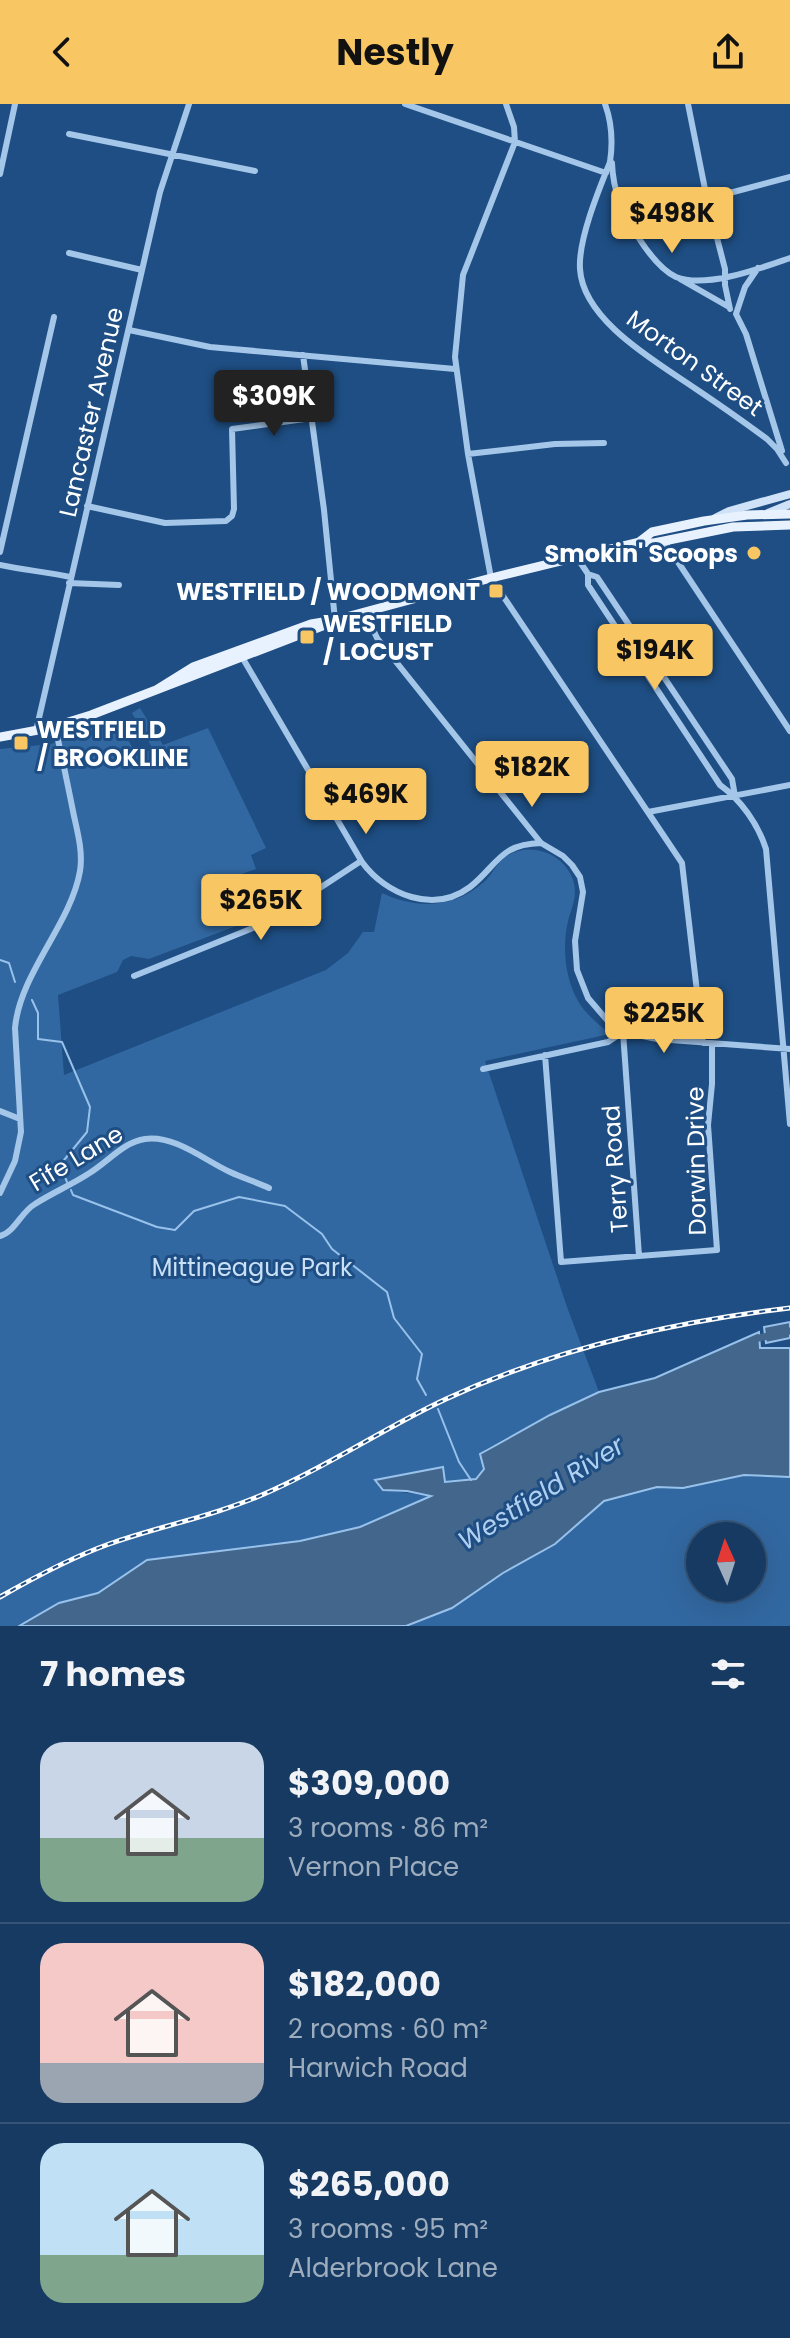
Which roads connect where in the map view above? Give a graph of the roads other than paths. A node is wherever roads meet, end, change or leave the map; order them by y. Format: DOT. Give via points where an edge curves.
graph roads {
  1 [pos="15,104"];
  2 [pos="189,104"];
  3 [pos="405,104"];
  4 [pos="506,104"];
  5 [pos="605,104"];
  6 [pos="688,104"];
  7 [pos="69,134"];
  8 [pos="515,142"];
  9 [pos="612,149"];
  10 [pos="171,155"];
  11 [pos="255,171"];
  12 [pos="606,173"];
  13 [pos="0,174"];
  14 [pos="790,177"];
  15 [pos="707,199"];
  16 [pos="69,253"];
  17 [pos="790,258"];
  18 [pos="758,268"];
  19 [pos="142,270"];
  20 [pos="726,276"];
  21 [pos="677,277"];
  22 [pos="733,311"];
  23 [pos="54,317"];
  24 [pos="129,330"];
  25 [pos="303,355"];
  26 [pos="455,369"];
  27 [pos="312,418"];
  28 [pos="604,443"];
  29 [pos="468,454"];
  30 [pos="786,463"];
  31 [pos="790,473"];
  32 [pos="790,494"];
  33 [pos="790,504"];
  34 [pos="87,506"];
  35 [pos="767,513"];
  36 [pos="790,514"];
  37 [pos="710,520"];
  38 [pos="790,525"];
  39 [pos="664,541"];
  40 [pos="639,542"];
  41 [pos="0,552"];
  42 [pos="576,556"];
  43 [pos="0,565"];
  44 [pos="588,574"];
  45 [pos="491,578"];
  46 [pos="70,580"];
  47 [pos="119,585"];
  48 [pos="365,612"];
  49 [pos="335,620"];
  50 [pos="640,642"];
  51 [pos="630,648"];
  52 [pos="241,654"];
  53 [pos="686,711"];
  54 [pos="676,718"];
  55 [pos="55,727"];
  56 [pos="36,731"];
  57 [pos="790,731"];
  58 [pos="0,737"];
  59 [pos="790,785"];
  60 [pos="735,796"];
  61 [pos="648,812"];
  62 [pos="541,843"];
  63 [pos="361,861"];
  64 [pos="134,976"];
  65 [pos="623,1032"];
  66 [pos="708,1044"];
  67 [pos="787,1049"];
  68 [pos="545,1055"];
  69 [pos="483,1069"];
  70 [pos="0,1111"];
  71 [pos="20,1119"];
  72 [pos="790,1124"];
  73 [pos="269,1188"];
  74 [pos="0,1193"];
  75 [pos="0,1236"];
  76 [pos="639,1256"];
  1 -- 13 [label="street"];
  2 -- 10 [label="street, Lancaster Avenue"];
  3 -- 8 [label="street"];
  4 -- 8 [label="street"];
  5 -- 9 [label="street, Morton Street"];
  6 -- 15 [label="street"];
  7 -- 10 [label="street"];
  8 -- 12 [label="street"];
  8 -- 26 [label="street" via="463,275"];
  9 -- 12 [label="street, Morton Street"];
  9 -- 21 [label="street" via="615,188 627,219 650,254"];
  10 -- 11 [label="street"];
  10 -- 19 [label="street, Lancaster Avenue"];
  12 -- 30 [label="street, Morton Street" via="580,256 589,298 620,334 767,439"];
  14 -- 15 [label="street"];
  15 -- 20 [label="street"];
  16 -- 19 [label="street"];
  17 -- 18 [label="street"];
  18 -- 20 [label="street"];
  18 -- 22 [label="street"];
  19 -- 24 [label="street, Lancaster Avenue"];
  20 -- 21 [label="street"];
  20 -- 22 [label="street"];
  21 -- 22 [label="street"];
  22 -- 30 [label="street" via="746,334"];
  23 -- 41 [label="street"];
  24 -- 25 [label="street" via="210,347"];
  24 -- 34 [label="street, Lancaster Avenue"];
  25 -- 26 [label="street"];
  25 -- 27 [label="street"];
  26 -- 29 [label="street"];
  27 -- 34 [label="street" via="232,429 234,509 229,520 165,523"];
  27 -- 49 [label="street"];
  28 -- 29 [label="street"];
  29 -- 45 [label="street"];
  30 -- 31 [label="street"];
  32 -- 37 [label="main road"];
  33 -- 35 [label="main road"];
  34 -- 46 [label="street, Lancaster Avenue"];
  35 -- 36 [label="main road"];
  35 -- 37 [label="main road"];
  37 -- 40 [label="main road" via="652,532"];
  38 -- 39 [label="main road" via="747,525"];
  39 -- 40 [label="main road"];
  39 -- 57 [label="street"];
  40 -- 42 [label="main road"];
  42 -- 44 [label="street"];
  42 -- 45 [label="main road"];
  43 -- 46 [label="street"];
  44 -- 50 [label="street" via="597,577"];
  44 -- 51 [label="street" via="588,585"];
  45 -- 48 [label="main road"];
  45 -- 61 [label="street"];
  46 -- 47 [label="street"];
  46 -- 56 [label="street, Lancaster Avenue"];
  48 -- 49 [label="main road"];
  48 -- 62 [label="street" via="377,638"];
  49 -- 52 [label="main road"];
  50 -- 51 [label="street"];
  50 -- 53 [label="street"];
  51 -- 54 [label="street"];
  52 -- 55 [label="main road" via="193,667 156,690"];
  52 -- 63 [label="street"];
  53 -- 54 [label="street"];
  53 -- 60 [label="street" via="732,779"];
  54 -- 60 [label="street" via="720,785"];
  55 -- 56 [label="main road"];
  55 -- 71 [label="street, Fife Lane" via="80,842 80,870 16,1015"];
  56 -- 58 [label="main road"];
  59 -- 60 [label="street"];
  60 -- 61 [label="street"];
  60 -- 67 [label="street" via="766,849"];
  61 -- 66 [label="street" via="683,869"];
  62 -- 63 [label="street" via="508,850 464,891 428,900 387,887"];
  62 -- 65 [label="street" via="563,856 580,877 583,900 575,949 579,978 600,1014"];
  63 -- 64 [label="street" via="268,922"];
  65 -- 66 [label="street"];
  65 -- 68 [label="street" via="608,1042"];
  65 -- 76 [label="street, Terry Road"];
  66 -- 67 [label="street"];
  66 -- 76 [label="street, Dorwin Drive" via="717,1250"];
  67 -- 72 [label="street"];
  68 -- 69 [label="street"];
  68 -- 76 [label="street, Dorwin Drive" via="561,1262"];
  70 -- 71 [label="street"];
  71 -- 74 [label="street, Fife Lane" via="17,1154"];
  73 -- 75 [label="street, Fife Lane" via="189,1149 145,1139 33,1205 8,1234"];
}
